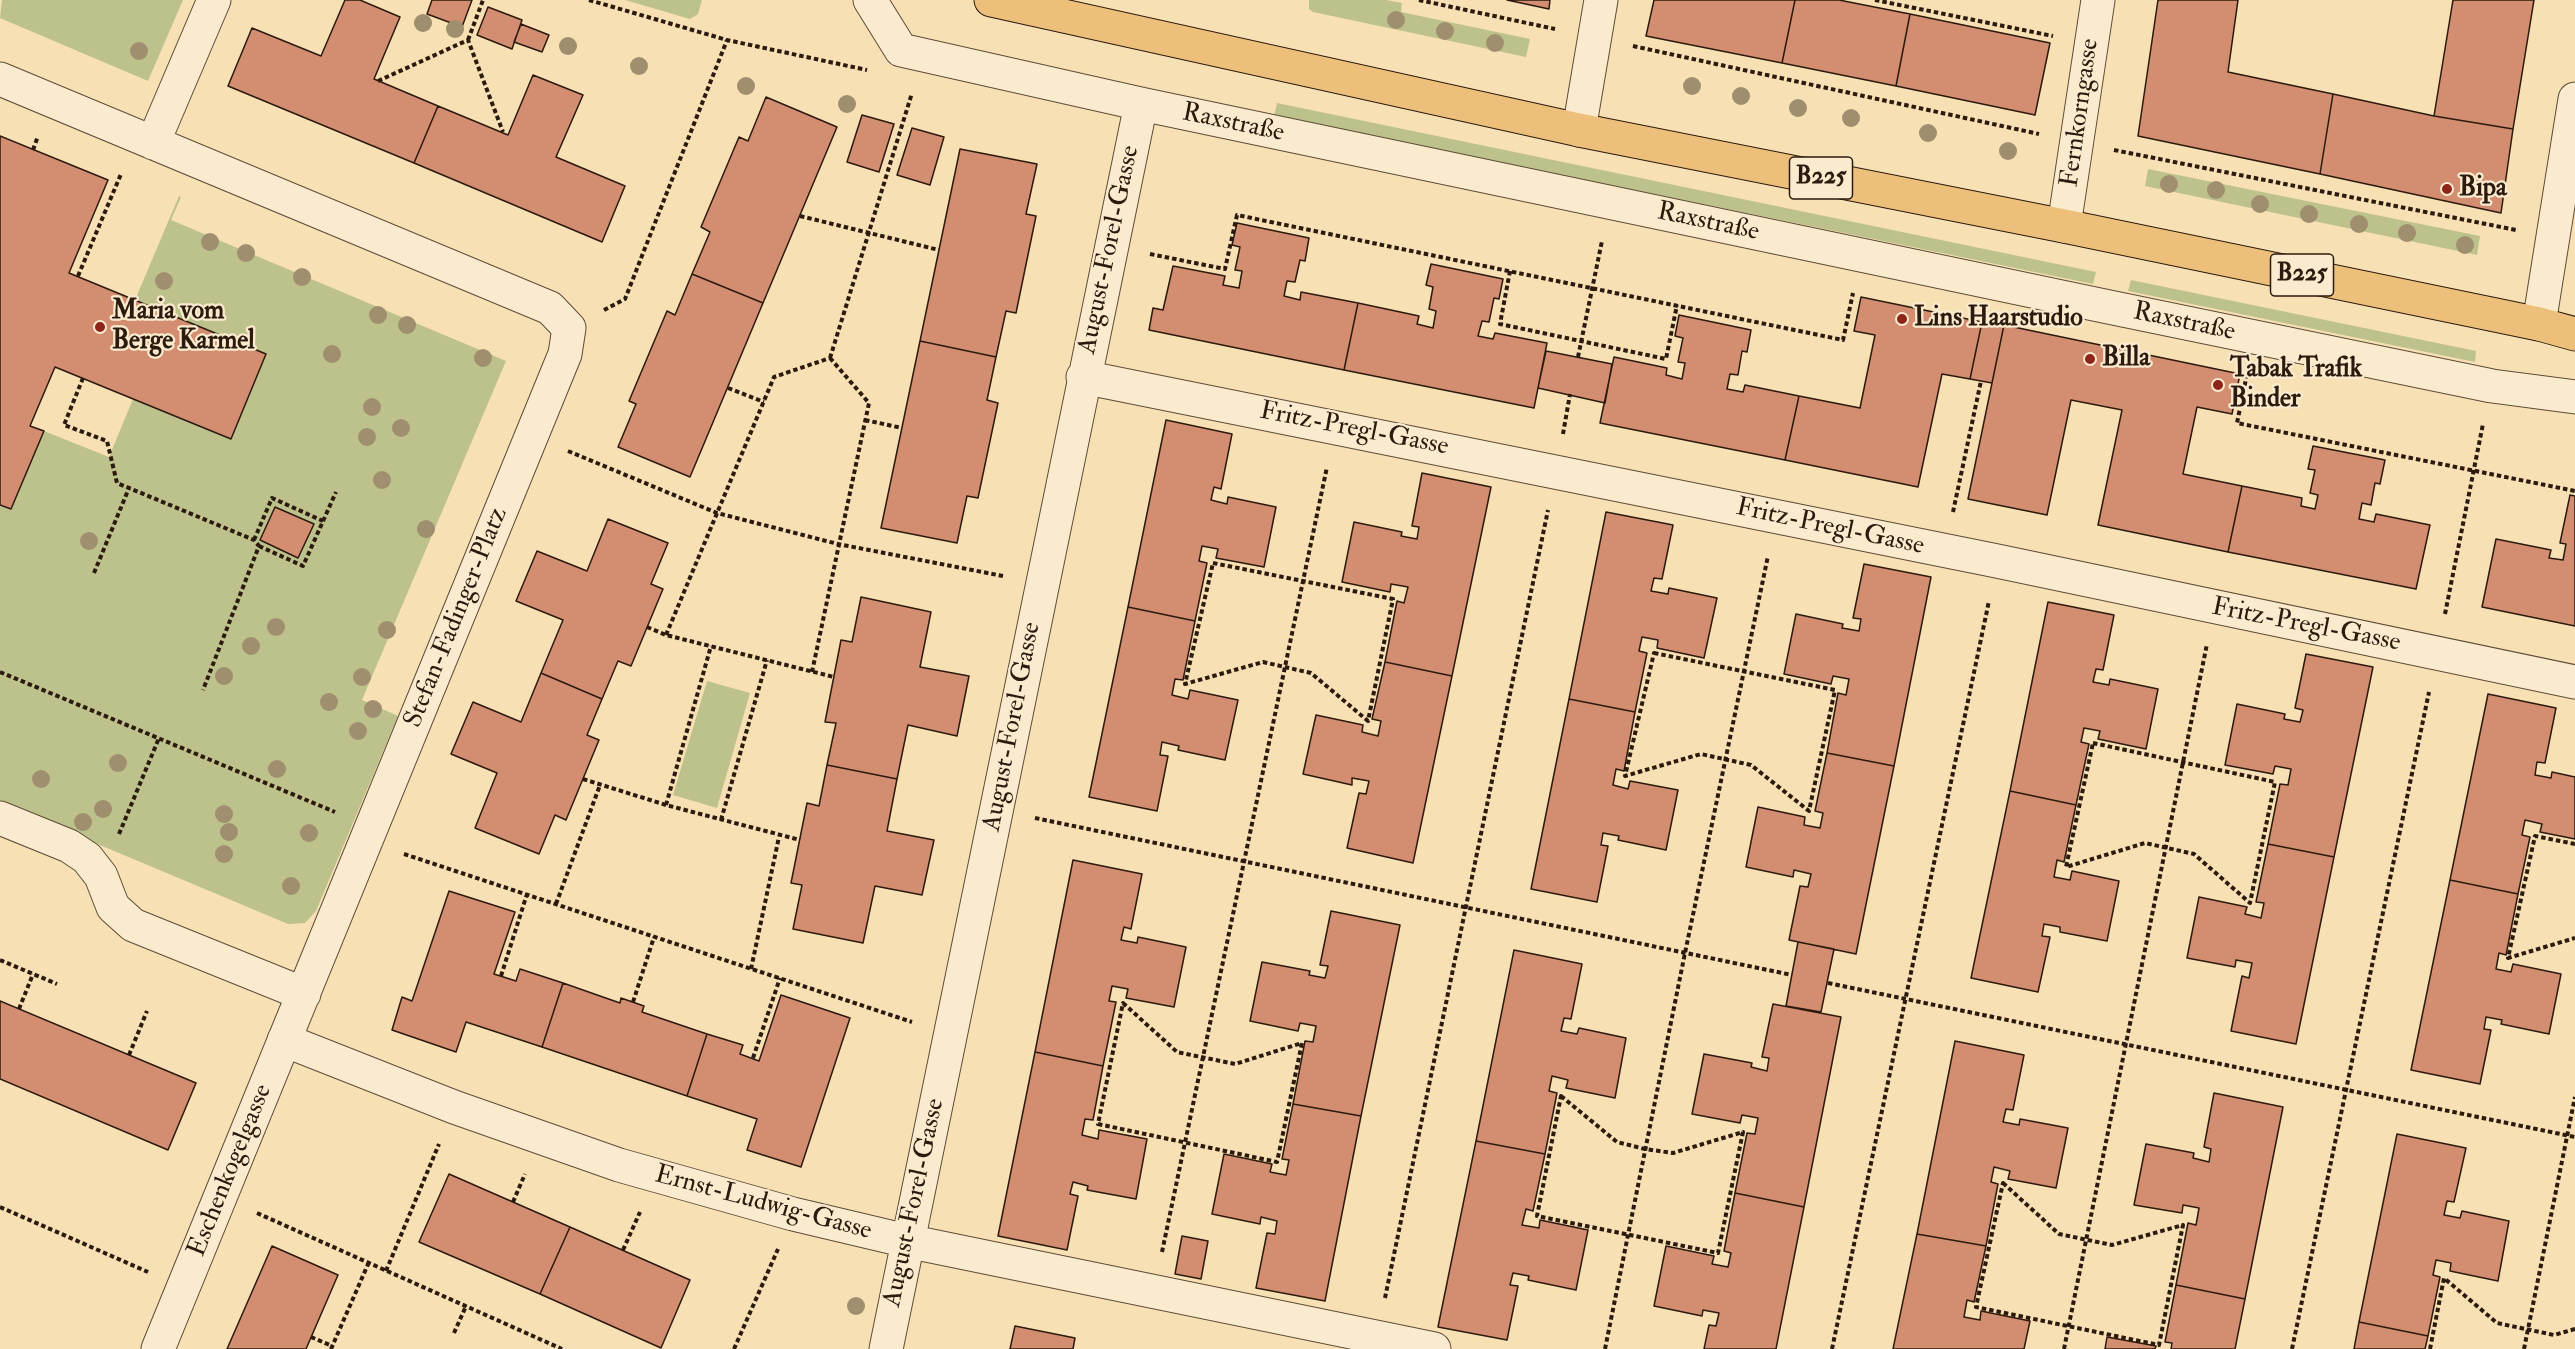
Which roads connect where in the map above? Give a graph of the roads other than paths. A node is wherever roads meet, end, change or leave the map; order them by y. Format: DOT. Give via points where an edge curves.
graph roads {
  1 [pos="214,0"];
  2 [pos="870,0"];
  3 [pos="991,0"];
  4 [pos="1601,0"];
  5 [pos="2097,0"];
  6 [pos="0,79"];
  7 [pos="2575,99"];
  8 [pos="1141,104"];
  9 [pos="1579,130"];
  10 [pos="153,143"];
  11 [pos="2064,226"];
  12 [pos="2539,324"];
  13 [pos="2575,334"];
  14 [pos="1083,377"];
  15 [pos="2575,398"];
  16 [pos="2575,682"];
  17 [pos="0,818"];
  18 [pos="304,994"];
  19 [pos="284,1040"];
  20 [pos="907,1241"];
  21 [pos="158,1349"];
  22 [pos="886,1349"];
  23 [pos="1434,1349"];
  1 -- 10 [label="street"];
  2 -- 8 [label="street, Raxstraße" via="901,50"];
  3 -- 9 [label="main road, B225"];
  4 -- 9 [label="street"];
  5 -- 11 [label="street, Fernkorngasse"];
  6 -- 10 [label="street"];
  7 -- 12 [label="street"];
  8 -- 14 [label="street, August-Forel-Gasse"];
  8 -- 15 [label="street, Raxstraße" via="2492,386"];
  9 -- 11 [label="main road, B225"];
  10 -- 18 [label="street, Stefan-Fadinger-Platz" via="550,308 569,328 565,354"];
  11 -- 12 [label="main road, B225"];
  12 -- 13 [label="main road, B225"];
  14 -- 16 [label="street, Fritz-Pregl-Gasse"];
  14 -- 20 [label="street, August-Forel-Gasse"];
  17 -- 18 [label="street" via="69,846 87,858 101,876 113,907 133,925"];
  18 -- 19 [label="street, Eschenkogelgasse"];
  19 -- 20 [label="street, Ernst-Ludwig-Gasse" via="454,1107 619,1165"];
  19 -- 21 [label="street, Eschenkogelgasse"];
  20 -- 22 [label="street, August-Forel-Gasse"];
  20 -- 23 [label="street, Ernst-Ludwig-Gasse"];
}
